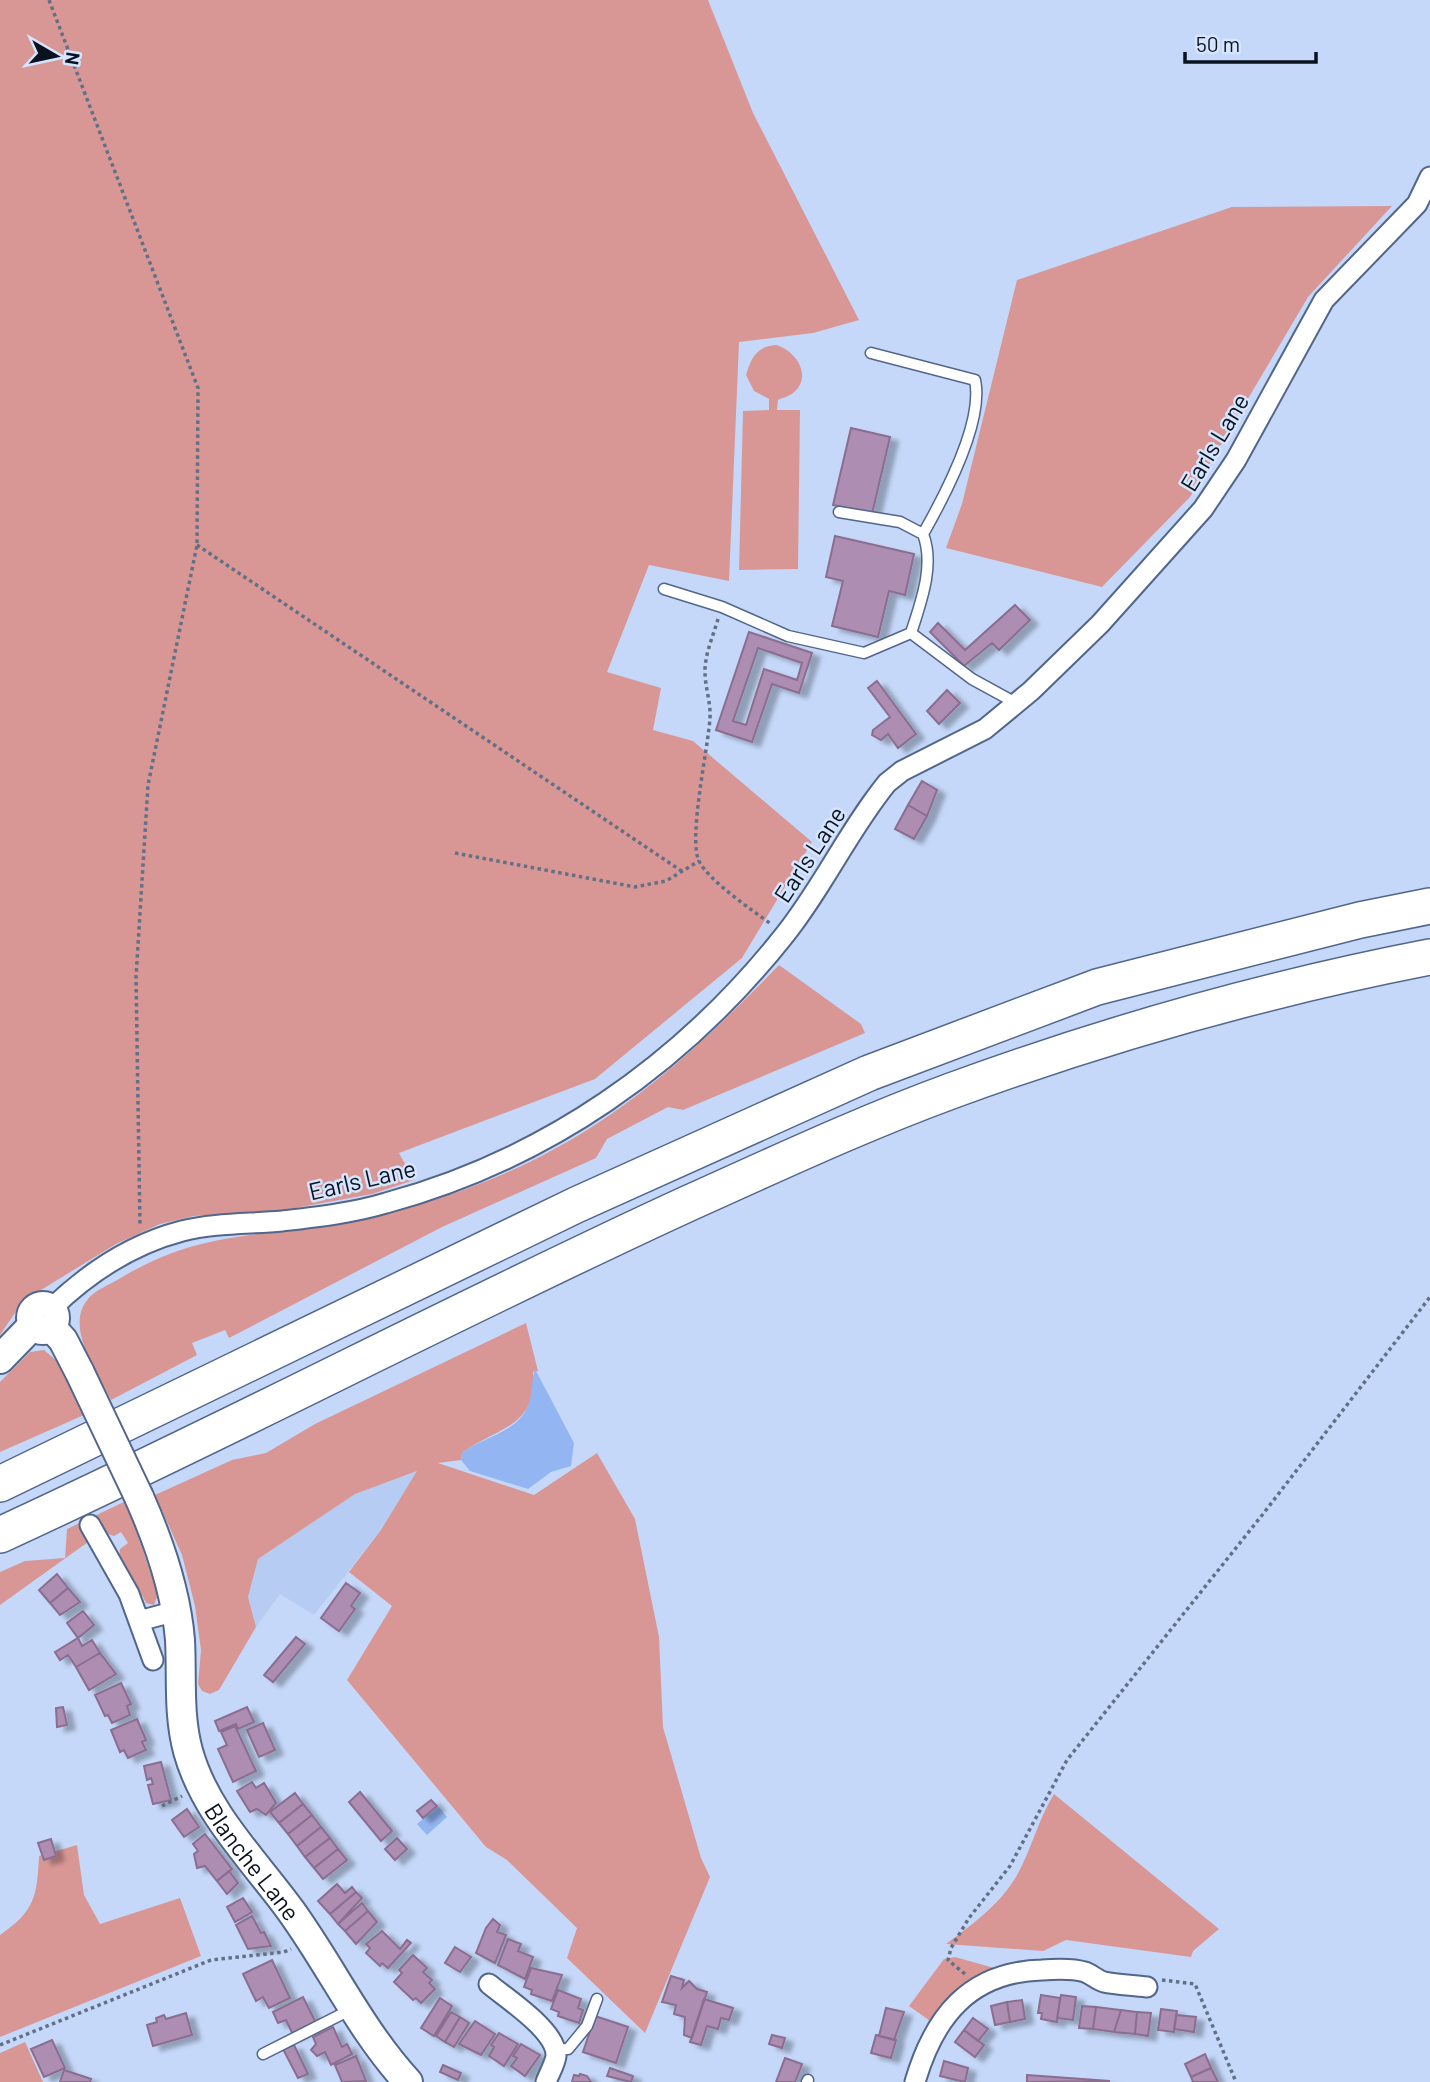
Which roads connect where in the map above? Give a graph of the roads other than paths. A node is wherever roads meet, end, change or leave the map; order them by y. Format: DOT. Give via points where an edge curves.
graph roads {
  1 [pos="1430,177"];
  2 [pos="871,353"];
  3 [pos="839,512"];
  4 [pos="923,534"];
  5 [pos="664,589"];
  6 [pos="911,633"];
  7 [pos="1017,703"];
  8 [pos="1430,906"];
  9 [pos="1430,957"];
  10 [pos="46,1321"];
  11 [pos="0,1359"];
  12 [pos="0,1484"];
  13 [pos="90,1525"];
  14 [pos="0,1535"];
  15 [pos="176,1611"];
  16 [pos="139,1621"];
  17 [pos="153,1660"];
  18 [pos="489,1984"];
  19 [pos="1147,1987"];
  20 [pos="597,1999"];
  21 [pos="353,2009"];
  22 [pos="555,2050"];
  23 [pos="263,2054"];
  24 [pos="408,2082"];
  25 [pos="546,2082"];
  26 [pos="915,2082"];
  1 -- 7 [label="street, Earls Lane" via="1417,204 1324,300 1236,460 1203,509 1100,624"];
  2 -- 4 [label="lane" via="975,380 978,394 957,473"];
  3 -- 4 [label="lane" via="900,522"];
  4 -- 6 [label="lane" via="928,546 924,591"];
  5 -- 6 [label="lane" via="722,607 788,636 864,653"];
  6 -- 7 [label="lane" via="972,679"];
  7 -- 10 [label="street, Earls Lane" via="985,729 887,783 785,935 722,1008 635,1083 545,1140 453,1181 385,1204 284,1221 182,1231 141,1246 91,1275"];
  8 -- 12 [label="highway" via="1097,987 869,1073 576,1205"];
  9 -- 14 [label="highway" via="1119,1035 951,1091 828,1140 603,1243"];
  10 -- 11 [label="street"];
  10 -- 15 [label="street, Blanche Lane, bridge" via="63,1340 139,1497 155,1533"];
  13 -- 16 [label="street" via="114,1564"];
  15 -- 16 [label="street"];
  15 -- 21 [label="street, Blanche Lane" via="183,1721 195,1771 217,1814 309,1939"];
  16 -- 17 [label="street"];
  18 -- 22 [label="street" via="546,2031"];
  19 -- 26 [label="street" via="1102,1982 1084,1971 1027,1970 998,1977 948,2011 936,2027"];
  20 -- 22 [label="lane" via="587,2026 575,2041 568,2049"];
  21 -- 23 [label="lane"];
  21 -- 24 [label="street, Blanche Lane"];
  22 -- 25 [label="street"];
}
